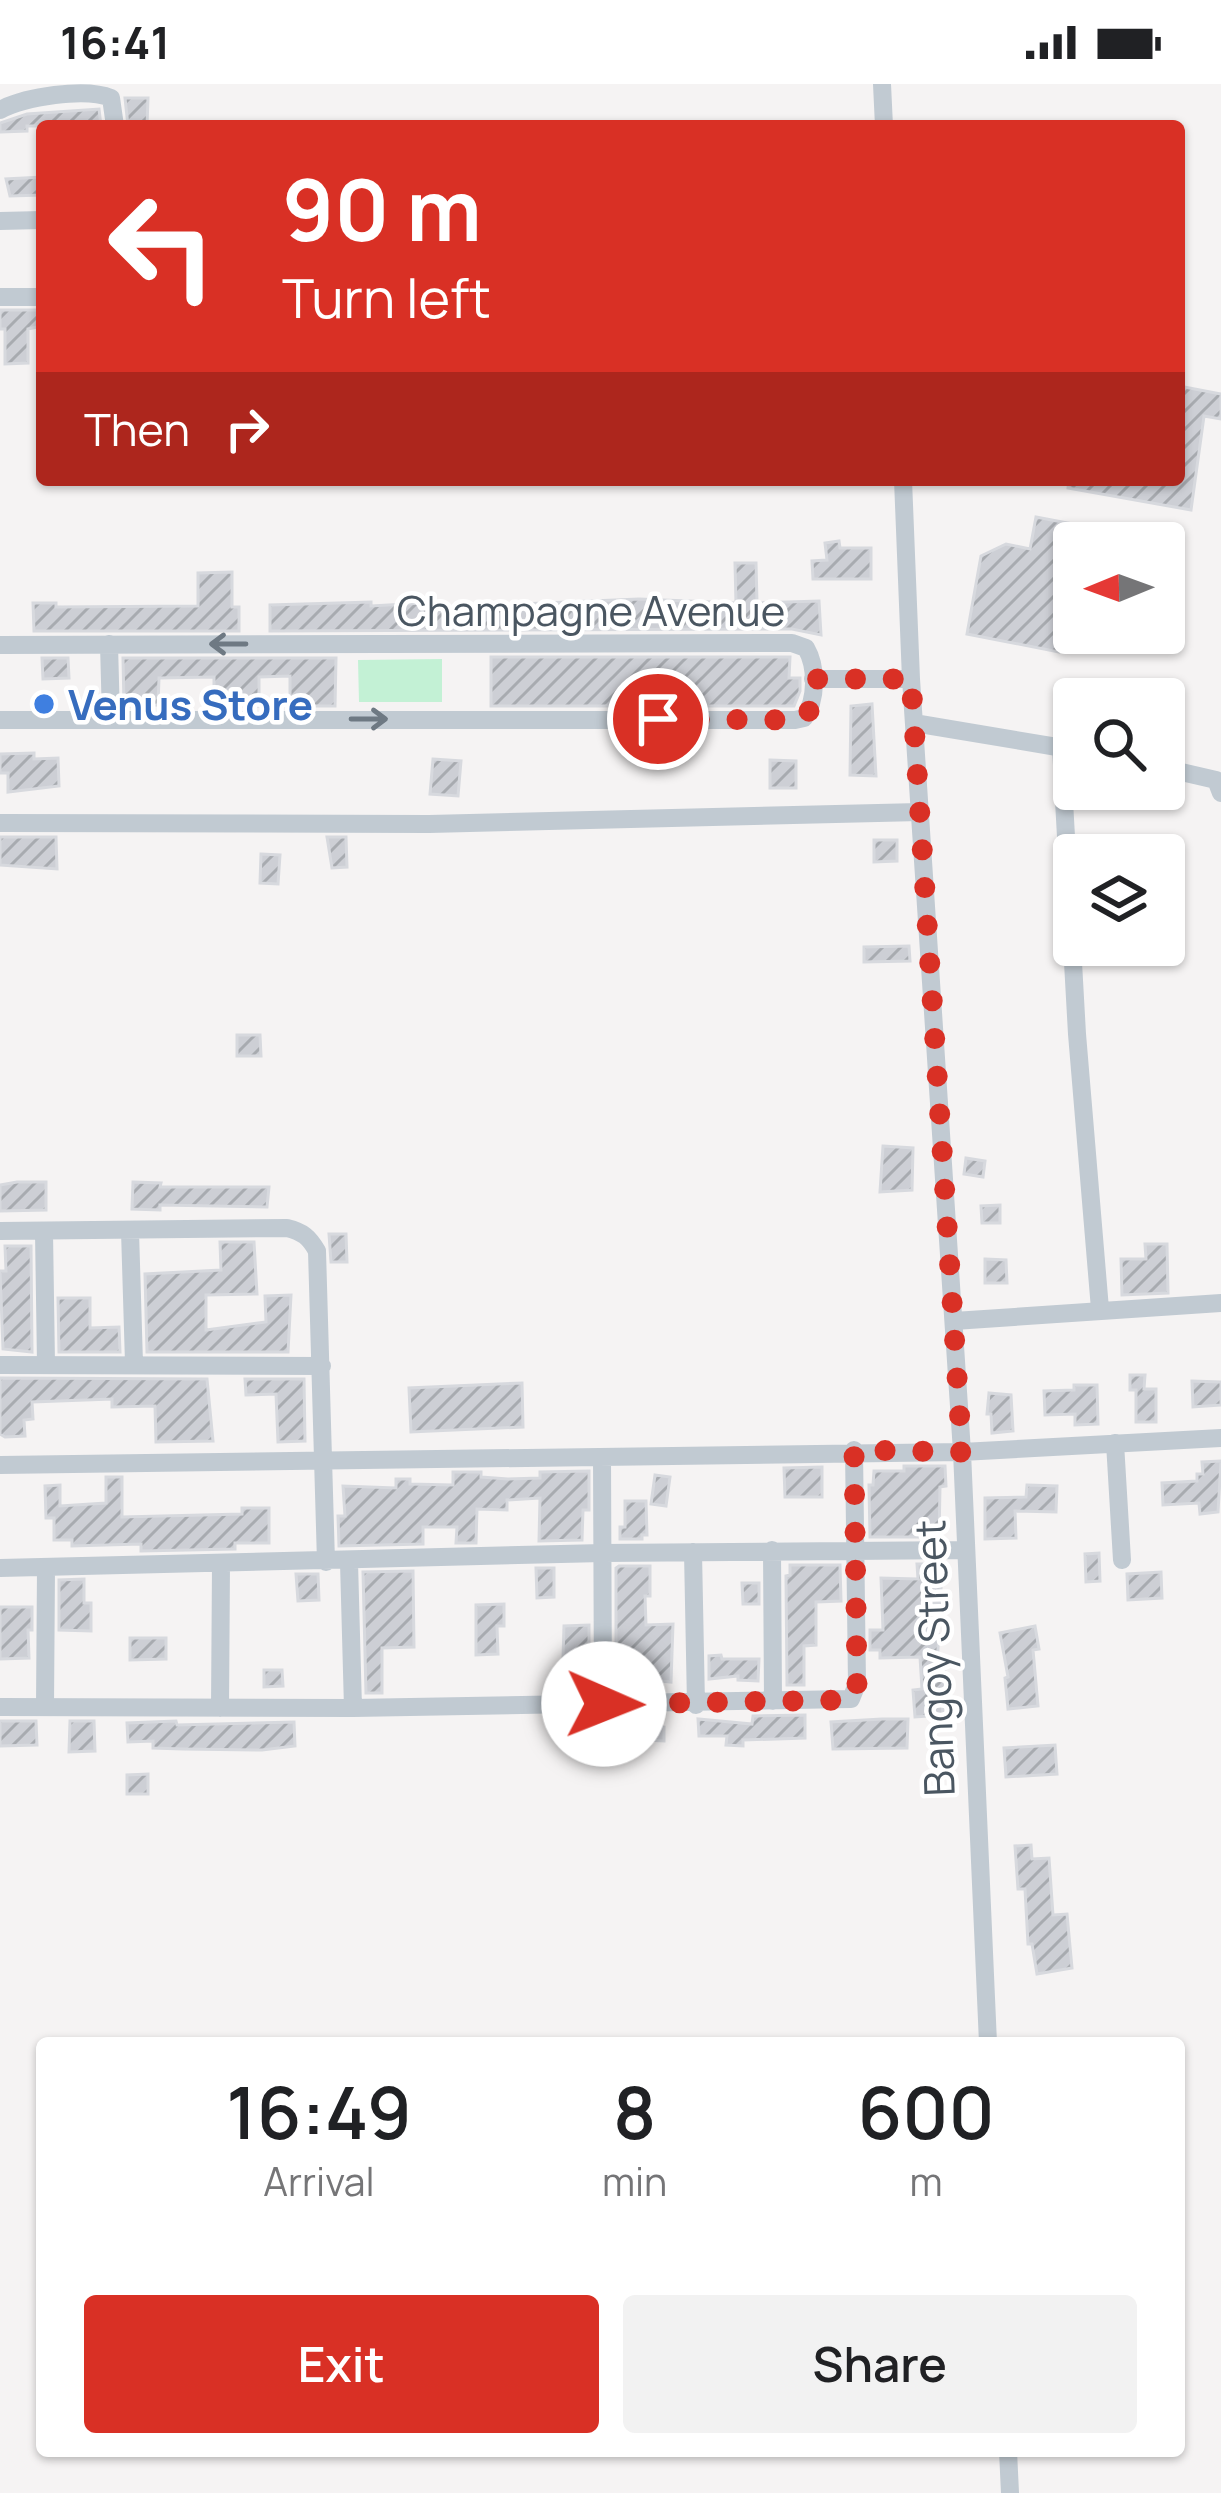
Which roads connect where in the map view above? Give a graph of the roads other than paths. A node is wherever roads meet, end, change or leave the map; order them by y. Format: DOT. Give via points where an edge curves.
graph roads {
  1 [pos="882,84"];
  2 [pos="0,110"];
  3 [pos="114,120"];
  4 [pos="884,120"];
  5 [pos="36,220"];
  6 [pos="0,221"];
  7 [pos="0,297"];
  8 [pos="36,297"];
  9 [pos="903,486"];
  10 [pos="110,644"];
  11 [pos="0,645"];
  12 [pos="813,679"];
  13 [pos="911,679"];
  14 [pos="111,719"];
  15 [pos="0,720"];
  16 [pos="914,723"];
  17 [pos="1053,746"];
  18 [pos="1185,773"];
  19 [pos="1221,793"];
  20 [pos="1070,810"];
  21 [pos="920,812"];
  22 [pos="0,824"];
  23 [pos="0,1231"];
  24 [pos="44,1232"];
  25 [pos="130,1232"];
  26 [pos="1221,1303"];
  27 [pos="1100,1309"];
  28 [pos="954,1322"];
  29 [pos="134,1363"];
  30 [pos="46,1364"];
  31 [pos="0,1365"];
  32 [pos="322,1366"];
  33 [pos="1221,1438"];
  34 [pos="1115,1443"];
  35 [pos="854,1450"];
  36 [pos="962,1452"];
  37 [pos="602,1457"];
  38 [pos="325,1462"];
  39 [pos="0,1465"];
  40 [pos="856,1549"];
  41 [pos="772,1550"];
  42 [pos="965,1550"];
  43 [pos="693,1552"];
  44 [pos="603,1553"];
  45 [pos="1122,1560"];
  46 [pos="326,1562"];
  47 [pos="349,1562"];
  48 [pos="221,1564"];
  49 [pos="0,1568"];
  50 [pos="46,1568"];
  51 [pos="773,1702"];
  52 [pos="604,1704"];
  53 [pos="696,1705"];
  54 [pos="45,1706"];
  55 [pos="0,1707"];
  56 [pos="220,1708"];
  57 [pos="353,1708"];
  58 [pos="988,2037"];
  59 [pos="1008,2457"];
  60 [pos="1010,2493"];
  1 -- 4 [label="street"];
  2 -- 3 [label="street" via="28,99 97,93 111,98"];
  5 -- 6 [label="street"];
  7 -- 8 [label="street"];
  9 -- 13 [label="street, Bangoy Street"];
  10 -- 11 [label="street, Champagne Avenue"];
  12 -- 10 [label="street, Champagne Avenue, one-way" via="806,648 792,643"];
  10 -- 14 [label="street"];
  12 -- 13 [label="street"];
  14 -- 12 [label="street, Champagne Avenue, one-way" via="795,720 812,707"];
  13 -- 16 [label="street, Bangoy Street"];
  14 -- 15 [label="street, Champagne Avenue"];
  16 -- 17 [label="street"];
  16 -- 21 [label="street, Bangoy Street"];
  18 -- 19 [label="street" via="1216,780"];
  20 -- 27 [label="street" via="1077,1034"];
  21 -- 22 [label="street"];
  21 -- 28 [label="street, Bangoy Street"];
  23 -- 24 [label="street"];
  24 -- 25 [label="street"];
  24 -- 30 [label="street"];
  25 -- 29 [label="street"];
  25 -- 32 [label="street" via="302,1232 317,1251"];
  26 -- 27 [label="street"];
  27 -- 28 [label="street"];
  28 -- 36 [label="street, Bangoy Street"];
  29 -- 30 [label="street"];
  29 -- 32 [label="street"];
  30 -- 31 [label="street"];
  32 -- 38 [label="street"];
  33 -- 34 [label="street"];
  34 -- 36 [label="street"];
  34 -- 45 [label="street"];
  35 -- 36 [label="street"];
  35 -- 37 [label="street"];
  35 -- 40 [label="street"];
  36 -- 42 [label="street, Bangoy Street"];
  37 -- 38 [label="street"];
  37 -- 44 [label="street"];
  38 -- 39 [label="street"];
  38 -- 46 [label="street"];
  40 -- 41 [label="street"];
  40 -- 42 [label="street"];
  40 -- 51 [label="street" via="855,1695"];
  41 -- 43 [label="street"];
  41 -- 51 [label="street"];
  42 -- 58 [label="street, Bangoy Street"];
  43 -- 44 [label="street"];
  43 -- 53 [label="street"];
  44 -- 47 [label="street"];
  44 -- 52 [label="street"];
  46 -- 47 [label="street"];
  46 -- 48 [label="street"];
  47 -- 57 [label="street"];
  48 -- 50 [label="street"];
  48 -- 56 [label="street"];
  49 -- 50 [label="street"];
  50 -- 54 [label="street"];
  51 -- 53 [label="street"];
  52 -- 53 [label="street"];
  52 -- 57 [label="street"];
  54 -- 55 [label="street"];
  54 -- 56 [label="street"];
  56 -- 57 [label="street"];
  59 -- 60 [label="street"];
}
